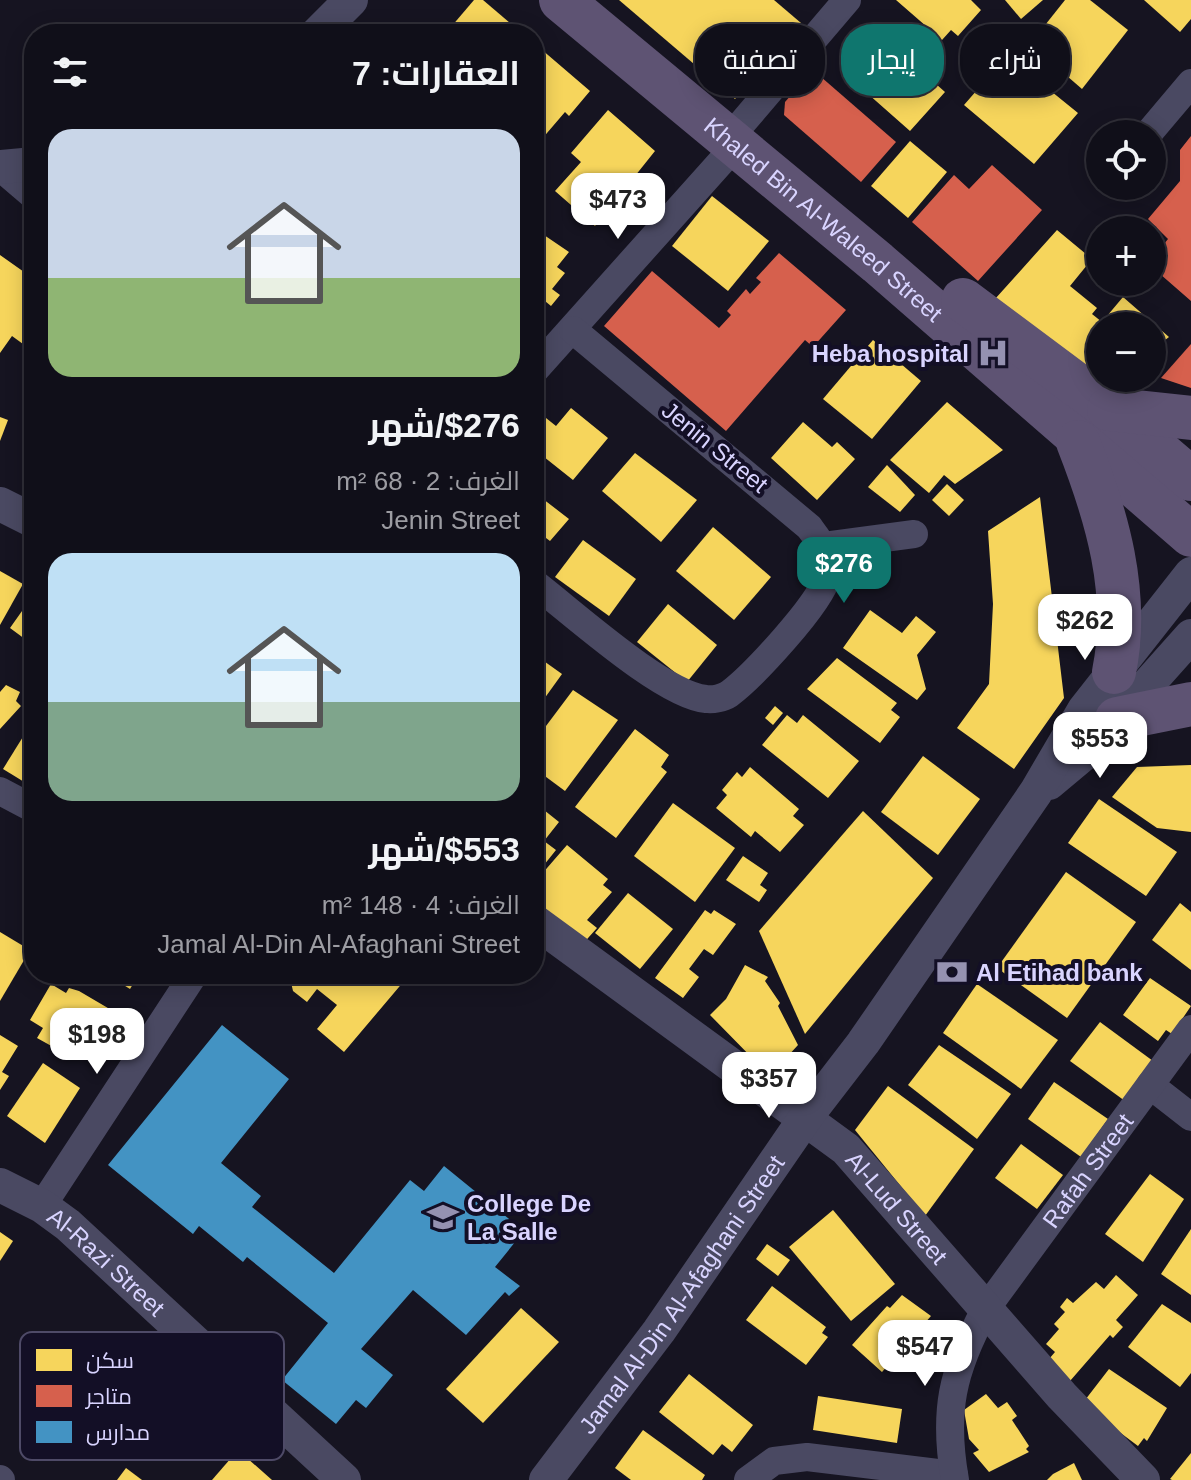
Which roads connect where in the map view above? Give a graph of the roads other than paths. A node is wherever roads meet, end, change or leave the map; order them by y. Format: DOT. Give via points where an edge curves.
graph roads {
  1 [pos="351,0"];
  2 [pos="561,0"];
  3 [pos="600,0"];
  4 [pos="847,0"];
  5 [pos="327,24"];
  6 [pos="1191,83"];
  7 [pos="1160,120"];
  8 [pos="740,133"];
  9 [pos="24,165"];
  10 [pos="0,167"];
  11 [pos="24,187"];
  12 [pos="573,330"];
  13 [pos="544,360"];
  14 [pos="1109,409"];
  15 [pos="1191,418"];
  16 [pos="1075,436"];
  17 [pos="1191,479"];
  18 [pos="0,504"];
  19 [pos="24,516"];
  20 [pos="914,534"];
  21 [pos="1191,535"];
  22 [pos="824,546"];
  23 [pos="1191,574"];
  24 [pos="544,591"];
  25 [pos="1191,636"];
  26 [pos="1114,672"];
  27 [pos="1191,704"];
  28 [pos="1117,719"];
  29 [pos="0,791"];
  30 [pos="1036,792"];
  31 [pos="24,804"];
  32 [pos="544,928"];
  33 [pos="187,984"];
  34 [pos="1191,1029"];
  35 [pos="1150,1085"];
  36 [pos="806,1117"];
  37 [pos="1191,1117"];
  38 [pos="0,1185"];
  39 [pos="42,1206"];
  40 [pos="985,1310"];
  41 [pos="185,1332"];
  42 [pos="284,1424"];
  43 [pos="954,1477"];
  44 [pos="344,1480"];
  45 [pos="546,1480"];
  46 [pos="748,1480"];
  47 [pos="1143,1480"];
  1 -- 5 [label="street"];
  2 -- 8 [label="main road, Khaled Bin Al-Waleed Street"];
  3 -- 8 [label="main road, Khaled Bin Al-Waleed Street"];
  4 -- 8 [label="street"];
  6 -- 7 [label="street"];
  8 -- 12 [label="street"];
  8 -- 14 [label="main road, Khaled Bin Al-Waleed Street"];
  8 -- 16 [label="main road, Khaled Bin Al-Waleed Street"];
  9 -- 10 [label="street"];
  10 -- 11 [label="street"];
  12 -- 13 [label="street"];
  12 -- 22 [label="street, Jenin Street" via="774,495"];
  14 -- 15 [label="main road"];
  14 -- 17 [label="main road, Khaled Bin Al-Waleed Street"];
  16 -- 21 [label="main road, Khaled Bin Al-Waleed Street"];
  16 -- 26 [label="main road" via="1113,548 1120,642"];
  18 -- 19 [label="street"];
  20 -- 22 [label="street"];
  22 -- 24 [label="street" via="829,561 820,594 745,679 726,696 710,700 674,690"];
  23 -- 26 [label="street, Jamal Al-Din Al-Afaghani Street"];
  25 -- 28 [label="street, Jamal Al-Din Al-Afaghani Street"];
  26 -- 30 [label="street, Jamal Al-Din Al-Afaghani Street" via="1084,710"];
  27 -- 28 [label="main road"];
  28 -- 30 [label="street, Jamal Al-Din Al-Afaghani Street" via="1078,761"];
  29 -- 31 [label="street"];
  30 -- 36 [label="street, Jamal Al-Din Al-Afaghani Street"];
  32 -- 36 [label="street, Al-Lud Street"];
  33 -- 39 [label="street"];
  34 -- 35 [label="street, Rafah Street"];
  35 -- 37 [label="street"];
  35 -- 40 [label="street, Rafah Street"];
  36 -- 40 [label="street, Al-Lud Street" via="864,1166"];
  36 -- 45 [label="street, Jamal Al-Din Al-Afaghani Street" via="659,1331"];
  38 -- 39 [label="street, Al-Razi Street"];
  39 -- 41 [label="street, Al-Razi Street"];
  40 -- 43 [label="street, Rafah Street" via="952,1388"];
  40 -- 47 [label="street, Al-Lud Street"];
  42 -- 44 [label="street, Al-Razi Street"];
  43 -- 46 [label="street" via="807,1457 774,1461"];
}
